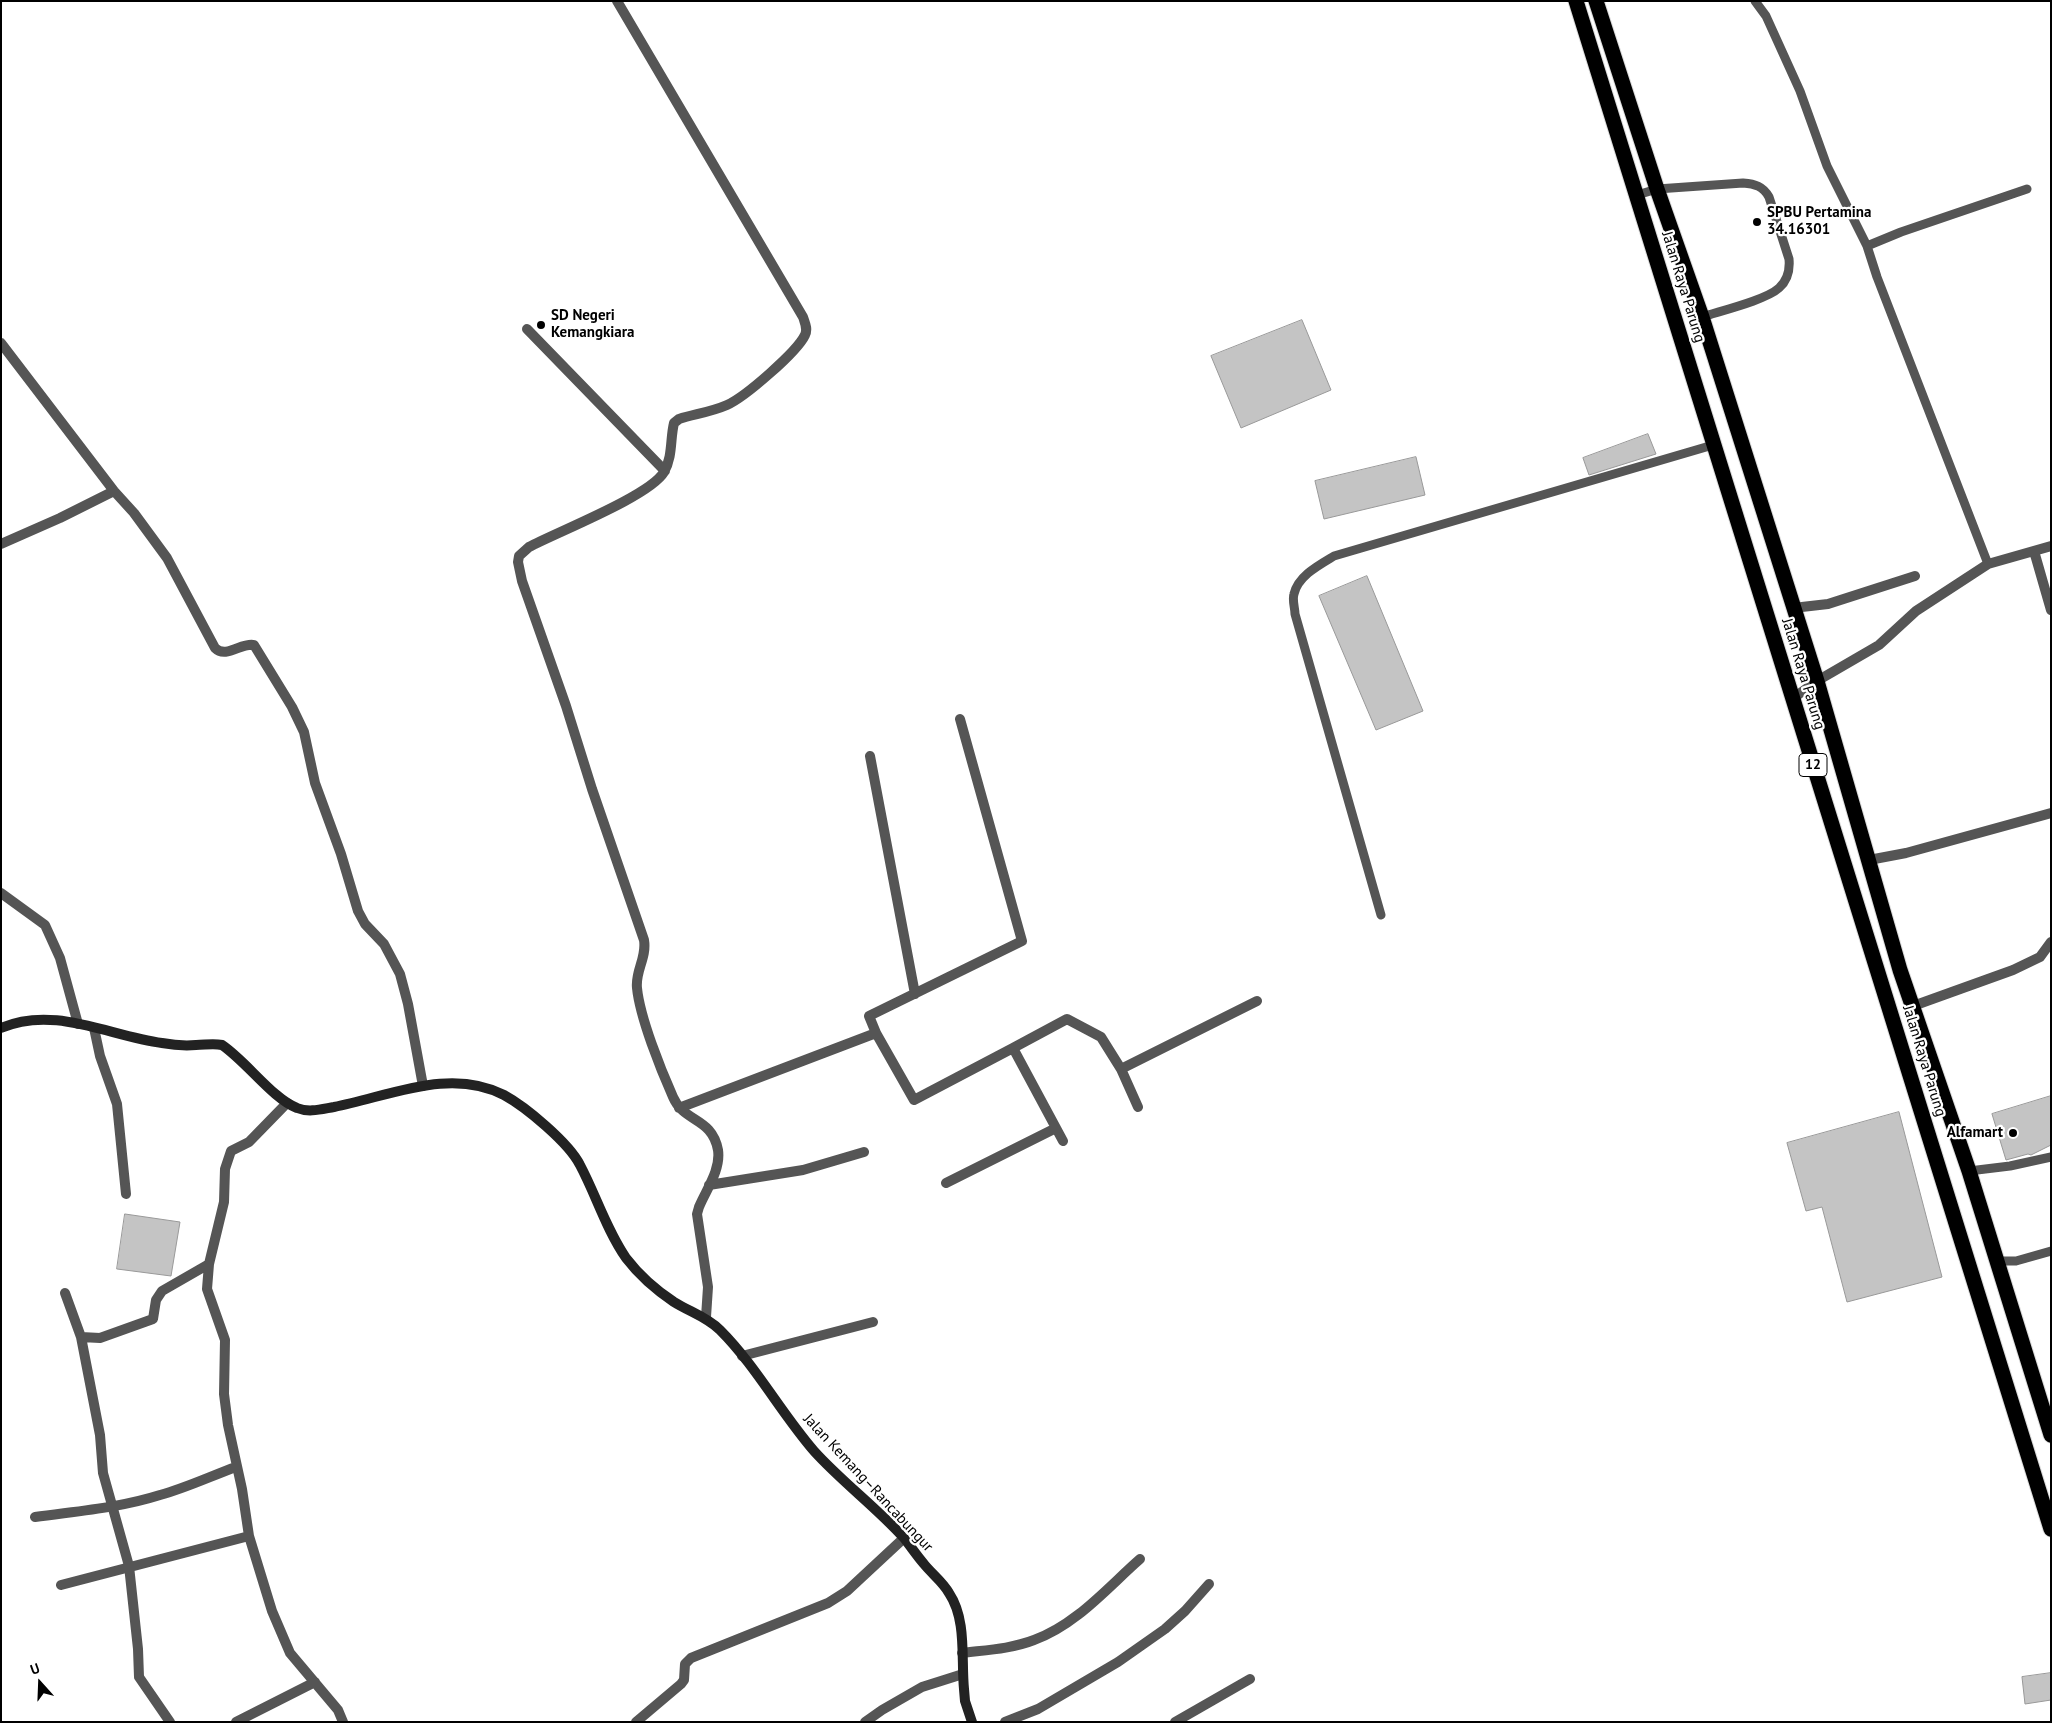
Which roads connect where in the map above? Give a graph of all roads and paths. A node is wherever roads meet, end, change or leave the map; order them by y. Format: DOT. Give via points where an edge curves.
graph roads {
  1 [pos="617,1"];
  2 [pos="1576,1"];
  3 [pos="1596,1"];
  4 [pos="1755,1"];
  5 [pos="1657,189"];
  6 [pos="2027,189"];
  7 [pos="1637,195"];
  8 [pos="1867,246"];
  9 [pos="1702,317"];
  10 [pos="527,329"];
  11 [pos="1,343"];
  12 [pos="1713,445"];
  13 [pos="665,471"];
  14 [pos="114,491"];
  15 [pos="1,544"];
  16 [pos="2051,546"];
  17 [pos="2034,551"];
  18 [pos="1988,564"];
  19 [pos="1915,576"];
  20 [pos="1792,608"];
  21 [pos="2051,610"];
  22 [pos="1817,681"];
  23 [pos="1792,699"];
  24 [pos="960,719"];
  25 [pos="870,756"];
  26 [pos="2051,813"];
  27 [pos="1869,860"];
  28 [pos="1,893"];
  29 [pos="1381,915"];
  30 [pos="2051,942"];
  31 [pos="915,994"];
  32 [pos="1257,1001"];
  33 [pos="1913,1006"];
  34 [pos="78,1024"];
  35 [pos="1,1028"];
  36 [pos="94,1028"];
  37 [pos="876,1033"];
  38 [pos="1013,1048"];
  39 [pos="1121,1069"];
  40 [pos="423,1086"];
  41 [pos="287,1103"];
  42 [pos="1138,1107"];
  43 [pos="679,1108"];
  44 [pos="1056,1128"];
  45 [pos="1063,1141"];
  46 [pos="864,1152"];
  47 [pos="2051,1157"];
  48 [pos="1969,1171"];
  49 [pos="946,1183"];
  50 [pos="709,1184"];
  51 [pos="126,1194"];
  52 [pos="2051,1251"];
  53 [pos="1998,1261"];
  54 [pos="209,1264"];
  55 [pos="66,1292"];
  56 [pos="706,1318"];
  57 [pos="873,1322"];
  58 [pos="81,1337"];
  59 [pos="742,1356"];
  60 [pos="2051,1435"];
  61 [pos="236,1467"];
  62 [pos="114,1507"];
  63 [pos="34,1517"];
  64 [pos="2051,1529"];
  65 [pos="249,1536"];
  66 [pos="904,1538"];
  67 [pos="1140,1558"];
  68 [pos="129,1566"];
  69 [pos="1209,1584"];
  70 [pos="62,1585"];
  71 [pos="962,1653"];
  72 [pos="963,1674"];
  73 [pos="1250,1679"];
  74 [pos="315,1682"];
  75 [pos="170,1722"];
  76 [pos="236,1722"];
  77 [pos="343,1722"];
  78 [pos="636,1722"];
  79 [pos="865,1722"];
  80 [pos="972,1722"];
  81 [pos="1006,1722"];
  82 [pos="1175,1722"];
  1 -- 13 [label="street" via="757,236 806,327 806,334 798,345 741,398 674,423"];
  2 -- 7 [label="highway, Jalan Raya Parung / 12"];
  3 -- 5 [label="highway, Jalan Raya Parung / 12"];
  4 -- 8 [label="lane" via="1766,16 1800,91 1827,166"];
  5 -- 7 [label="lane"];
  5 -- 9 [label="highway, Jalan Raya Parung / 12"];
  5 -- 9 [label="lane" via="1743,183 1764,188 1769,197 1789,259 1790,270 1785,280 1764,296"];
  6 -- 8 [label="lane"];
  7 -- 12 [label="highway, Jalan Raya Parung / 12"];
  8 -- 18 [label="lane"];
  9 -- 20 [label="highway, Jalan Raya Parung / 12"];
  10 -- 13 [label="street"];
  11 -- 14 [label="street"];
  12 -- 23 [label="highway, Jalan Raya Parung / 12"];
  12 -- 29 [label="lane" via="1334,556 1301,580 1294,594 1295,614"];
  13 -- 43 [label="street" via="660,478 619,503 529,547 519,556 518,562 644,940 644,956 637,982 639,997 661,1067"];
  14 -- 15 [label="street"];
  14 -- 40 [label="street" via="167,558 215,648 224,652 254,644 292,707 304,732 315,783 342,854 358,911 384,944 400,974"];
  16 -- 17 [label="street"];
  17 -- 18 [label="street"];
  17 -- 21 [label="street"];
  18 -- 22 [label="street" via="1916,611 1879,645"];
  19 -- 20 [label="street" via="1828,604"];
  20 -- 22 [label="highway, Jalan Raya Parung / 12"];
  22 -- 23 [label="street"];
  22 -- 27 [label="highway, Jalan Raya Parung / 12"];
  23 -- 64 [label="highway, Jalan Raya Parung / 12"];
  24 -- 31 [label="street" via="1022,940"];
  25 -- 31 [label="street"];
  26 -- 27 [label="street"];
  27 -- 33 [label="highway, Jalan Raya Parung / 12"];
  28 -- 34 [label="street" via="45,925 60,958"];
  30 -- 33 [label="street" via="2040,957 2013,970"];
  31 -- 37 [label="street" via="869,1016"];
  32 -- 39 [label="street"];
  33 -- 48 [label="highway, Jalan Raya Parung / 12"];
  34 -- 35 [label="street, Jalan Kemang–Rancabungur" via="37,1019"];
  34 -- 36 [label="street, Jalan Kemang–Rancabungur"];
  36 -- 41 [label="street, Jalan Kemang–Rancabungur" via="162,1043 222,1045"];
  36 -- 51 [label="street" via="96,1045 117,1104"];
  37 -- 38 [label="street" via="914,1100"];
  37 -- 43 [label="street"];
  38 -- 39 [label="street" via="1066,1019 1102,1037"];
  38 -- 44 [label="street"];
  39 -- 42 [label="street"];
  40 -- 41 [label="street, Jalan Kemang–Rancabungur" via="314,1110 300,1109"];
  40 -- 56 [label="street, Jalan Kemang–Rancabungur" via="471,1084 493,1090 518,1104 570,1149 615,1238 634,1268 660,1292"];
  41 -- 54 [label="street" via="249,1142 231,1151 225,1169 224,1202"];
  43 -- 50 [label="street" via="706,1126 715,1140 718,1158"];
  44 -- 45 [label="street"];
  44 -- 49 [label="street"];
  46 -- 50 [label="street" via="803,1170"];
  47 -- 48 [label="lane"];
  48 -- 53 [label="highway, Jalan Raya Parung / 12"];
  50 -- 56 [label="street" via="697,1214 708,1287"];
  52 -- 53 [label="lane" via="2016,1261"];
  53 -- 60 [label="highway, Jalan Raya Parung / 12"];
  54 -- 58 [label="street" via="162,1291 156,1300 153,1319 100,1338"];
  54 -- 61 [label="street" via="207,1289 225,1340 224,1394"];
  55 -- 58 [label="street"];
  56 -- 59 [label="street, Jalan Kemang–Rancabungur"];
  57 -- 59 [label="street"];
  58 -- 62 [label="street" via="100,1435 103,1473"];
  59 -- 66 [label="street, Jalan Kemang–Rancabungur" via="816,1453"];
  61 -- 62 [label="street" via="161,1495"];
  61 -- 65 [label="street"];
  62 -- 63 [label="street"];
  62 -- 68 [label="street"];
  65 -- 68 [label="street"];
  65 -- 74 [label="street" via="272,1610 290,1653"];
  66 -- 71 [label="street, Jalan Kemang–Rancabungur" via="952,1596 959,1614"];
  66 -- 78 [label="street" via="858,1582 828,1603 691,1658 685,1664 682,1684"];
  67 -- 71 [label="street" via="1082,1610 1051,1632 1021,1644"];
  68 -- 70 [label="street"];
  68 -- 75 [label="street" via="139,1677"];
  69 -- 81 [label="street" via="1165,1629 1118,1662 1038,1708"];
  71 -- 72 [label="street, Jalan Kemang–Rancabungur"];
  72 -- 79 [label="street" via="922,1687"];
  72 -- 80 [label="street, Jalan Kemang–Rancabungur" via="965,1701"];
  73 -- 82 [label="street"];
  74 -- 76 [label="street"];
  74 -- 77 [label="street" via="338,1710"];
}
